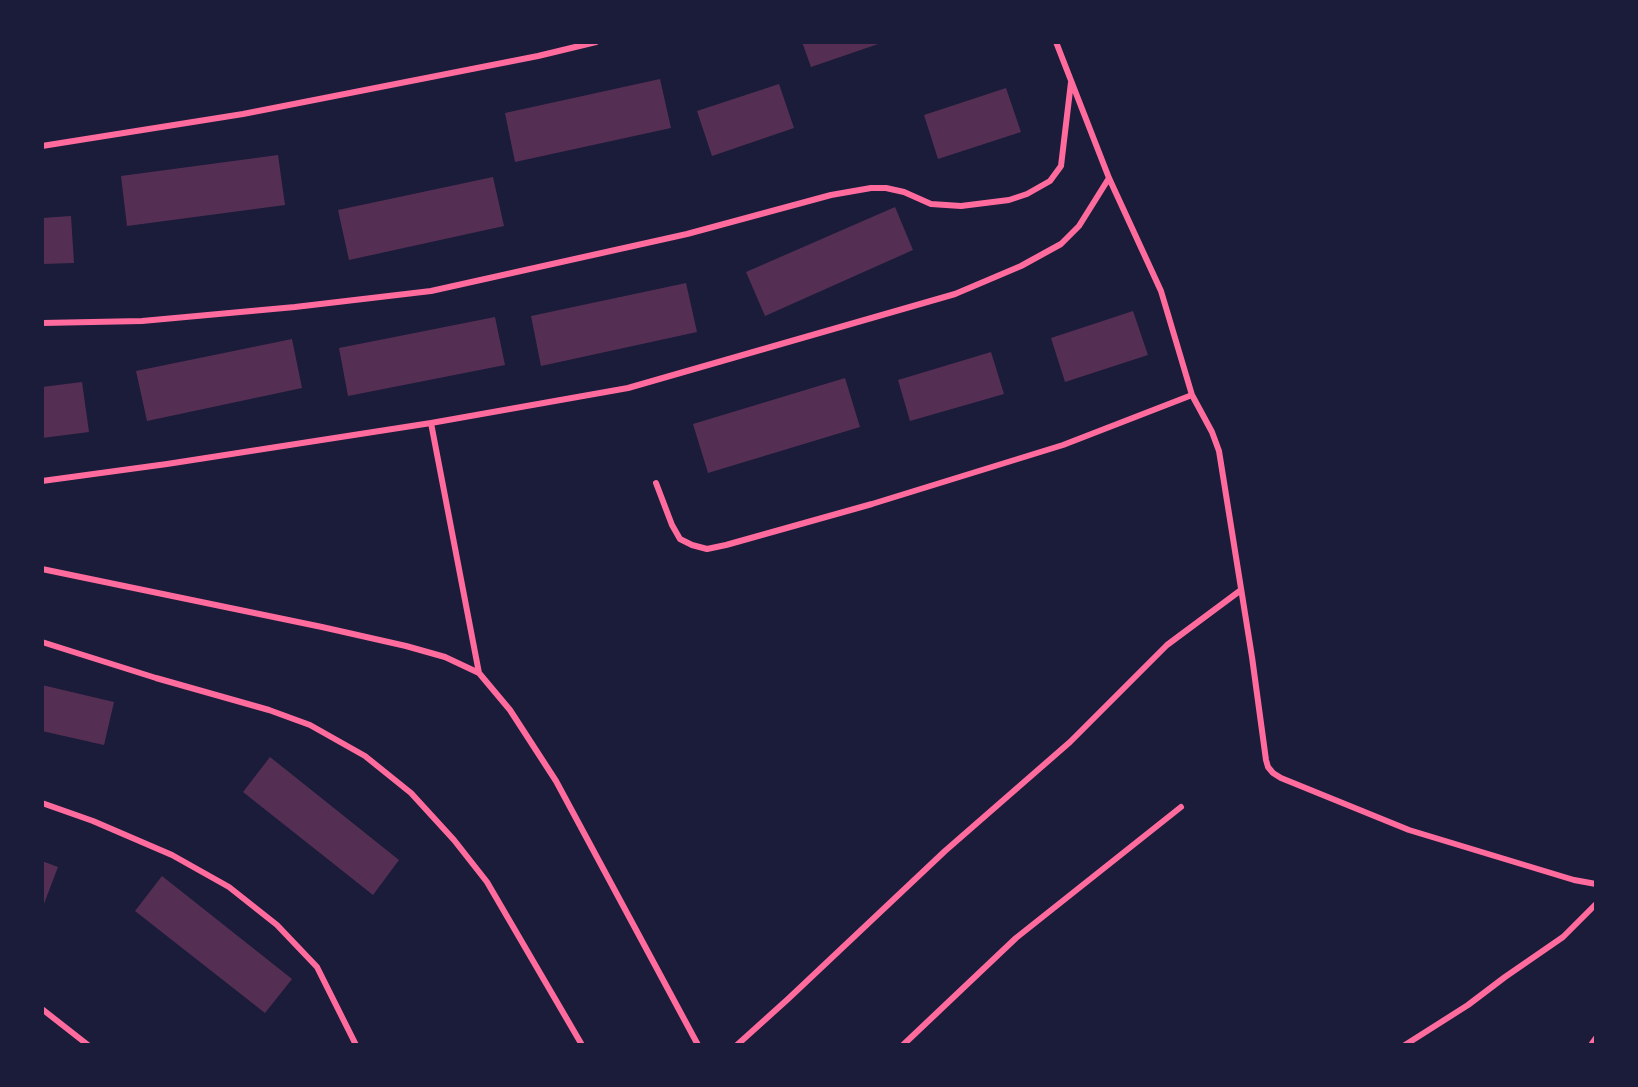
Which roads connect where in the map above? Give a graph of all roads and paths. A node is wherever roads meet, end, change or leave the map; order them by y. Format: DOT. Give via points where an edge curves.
graph roads {
  1 [pos="596,42"];
  2 [pos="1056,42"];
  3 [pos="1071,82"];
  4 [pos="42,146"];
  5 [pos="1109,178"];
  6 [pos="42,323"];
  7 [pos="1192,395"];
  8 [pos="431,423"];
  9 [pos="42,481"];
  10 [pos="656,483"];
  11 [pos="42,569"];
  12 [pos="1241,590"];
  13 [pos="42,642"];
  14 [pos="479,673"];
  15 [pos="42,803"];
  16 [pos="1181,807"];
  17 [pos="1596,884"];
  18 [pos="1596,904"];
  19 [pos="42,1009"];
  20 [pos="1596,1038"];
  21 [pos="88,1045"];
  22 [pos="356,1045"];
  23 [pos="582,1045"];
  24 [pos="698,1045"];
  25 [pos="737,1045"];
  26 [pos="903,1045"];
  27 [pos="1405,1045"];
  28 [pos="1591,1045"];
  1 -- 4 [label="street" via="243,114"];
  2 -- 3 [label="street"];
  3 -- 5 [label="street"];
  3 -- 6 [label="street" via="1061,165 1050,180 1009,200 961,206 931,204 904,192 871,188 431,291 165,319"];
  5 -- 7 [label="street" via="1161,291"];
  5 -- 8 [label="street" via="1079,226 1061,244 1022,266 955,294 628,388"];
  7 -- 10 [label="street" via="1063,445 707,549 680,539"];
  7 -- 12 [label="street" via="1219,451"];
  8 -- 9 [label="street"];
  8 -- 14 [label="street"];
  11 -- 14 [label="street" via="406,646 445,657"];
  12 -- 17 [label="street" via="1266,760 1273,773 1409,830"];
  12 -- 25 [label="street" via="1167,645 1070,742 945,851"];
  13 -- 23 [label="street" via="269,710 310,726 365,756 411,793 487,882"];
  14 -- 24 [label="street" via="510,710 556,781"];
  15 -- 22 [label="street" via="172,855 229,887 277,925 317,968"];
  16 -- 26 [label="street" via="1016,938"];
  18 -- 27 [label="street" via="1563,937"];
  19 -- 21 [label="street"];
  20 -- 28 [label="street"];
}
